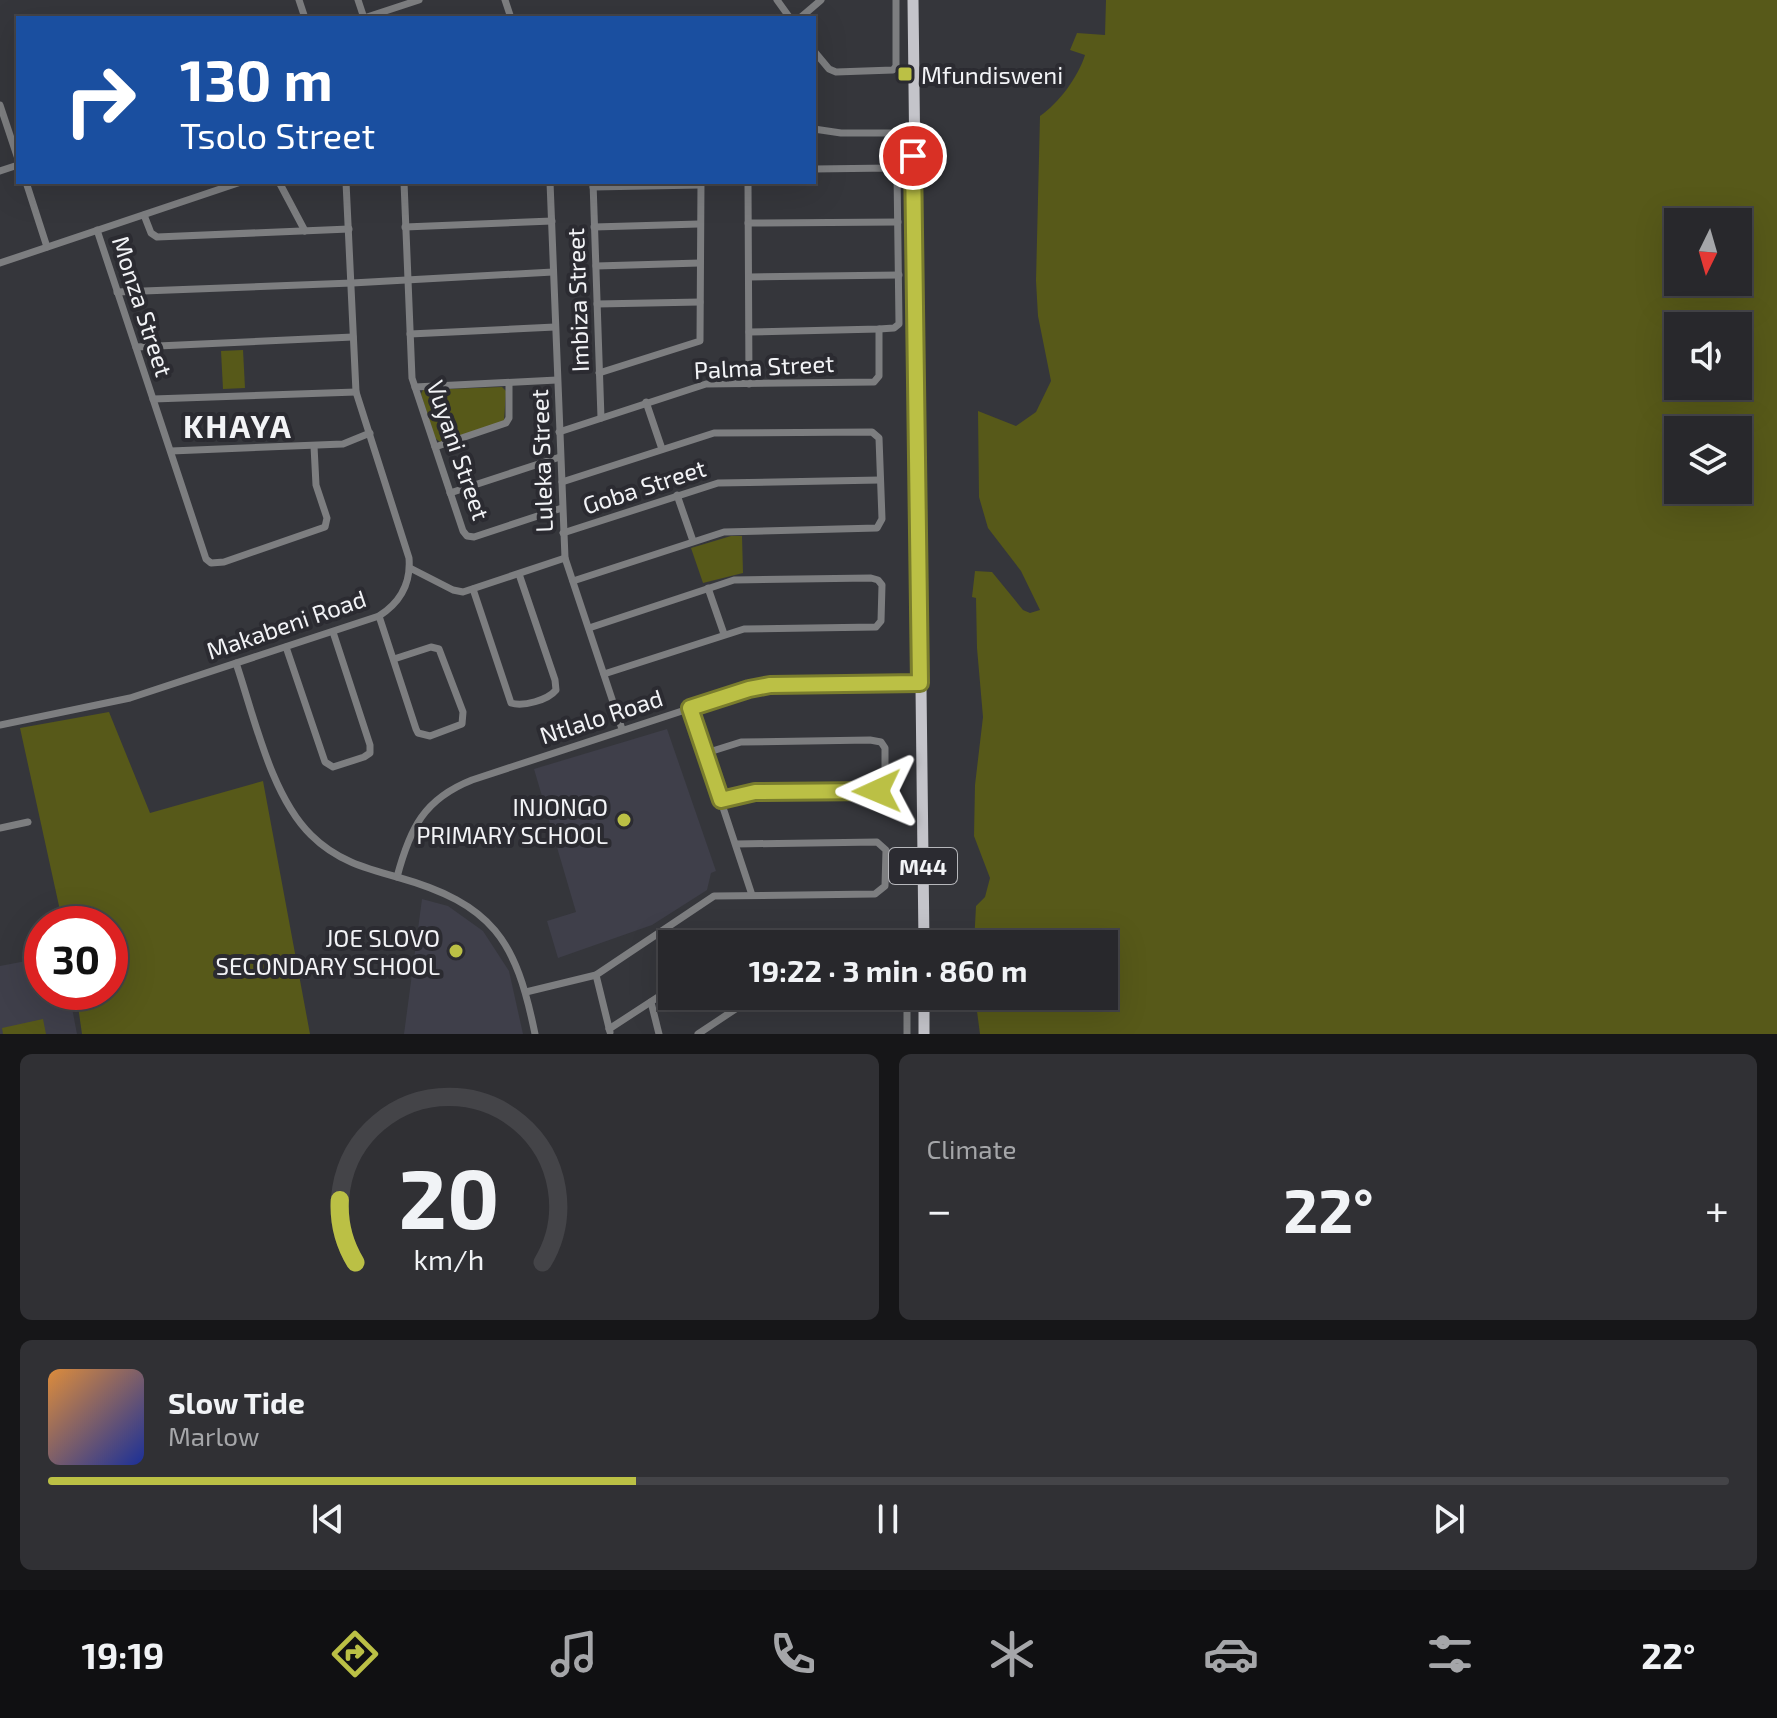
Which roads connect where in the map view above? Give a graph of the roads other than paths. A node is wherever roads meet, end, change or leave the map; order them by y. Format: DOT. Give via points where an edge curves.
graph roads {
  1 [pos="419,0"];
  2 [pos="821,0"];
  3 [pos="896,0"];
  4 [pos="913,0"];
  5 [pos="370,16"];
  6 [pos="802,16"];
  7 [pos="816,53"];
  8 [pos="0,105"];
  9 [pos="2,120"];
  10 [pos="816,129"];
  11 [pos="913,133"];
  12 [pos="16,157"];
  13 [pos="816,169"];
  14 [pos="27,184"];
  15 [pos="235,184"];
  16 [pos="280,184"];
  17 [pos="346,184"];
  18 [pos="404,184"];
  19 [pos="550,184"];
  20 [pos="625,184"];
  21 [pos="700,184"];
  22 [pos="748,184"];
  23 [pos="593,185"];
  24 [pos="144,215"];
  25 [pos="552,221"];
  26 [pos="898,222"];
  27 [pos="748,223"];
  28 [pos="699,224"];
  29 [pos="405,227"];
  30 [pos="594,227"];
  31 [pos="349,229"];
  32 [pos="97,230"];
  33 [pos="305,231"];
  34 [pos="47,247"];
  35 [pos="0,263"];
  36 [pos="700,263"];
  37 [pos="596,266"];
  38 [pos="553,272"];
  39 [pos="899,275"];
  40 [pos="749,277"];
  41 [pos="408,280"];
  42 [pos="352,283"];
  43 [pos="117,292"];
  44 [pos="700,302"];
  45 [pos="597,304"];
  46 [pos="555,327"];
  47 [pos="879,329"];
  48 [pos="749,332"];
  49 [pos="410,334"];
  50 [pos="353,337"];
  51 [pos="136,347"];
  52 [pos="599,373"];
  53 [pos="557,380"];
  54 [pos="509,383"];
  55 [pos="749,384"];
  56 [pos="415,387"];
  57 [pos="356,392"];
  58 [pos="153,399"];
  59 [pos="646,402"];
  60 [pos="601,418"];
  61 [pos="559,432"];
  62 [pos="370,433"];
  63 [pos="314,446"];
  64 [pos="435,447"];
  65 [pos="662,449"];
  66 [pos="171,451"];
  67 [pos="560,457"];
  68 [pos="880,480"];
  69 [pos="562,482"];
  70 [pos="450,493"];
  71 [pos="677,495"];
  72 [pos="562,508"];
  73 [pos="563,533"];
  74 [pos="693,541"];
  75 [pos="565,558"];
  76 [pos="410,568"];
  77 [pos="519,574"];
  78 [pos="573,581"];
  79 [pos="708,588"];
  80 [pos="473,589"];
  81 [pos="379,616"];
  82 [pos="589,628"];
  83 [pos="333,632"];
  84 [pos="724,634"];
  85 [pos="286,647"];
  86 [pos="394,659"];
  87 [pos="236,663"];
  88 [pos="604,674"];
  89 [pos="920,683"];
  90 [pos="690,708"];
  91 [pos="0,725"];
  92 [pos="622,729"];
  93 [pos="706,753"];
  94 [pos="721,800"];
  95 [pos="28,822"];
  96 [pos="0,828"];
  97 [pos="736,844"];
  98 [pos="397,877"];
  99 [pos="752,895"];
  100 [pos="924,930"];
  101 [pos="596,975"];
  102 [pos="526,992"];
  103 [pos="658,997"];
  104 [pos="651,1002"];
  105 [pos="734,1010"];
  106 [pos="907,1010"];
  107 [pos="924,1010"];
  108 [pos="610,1032"];
  109 [pos="535,1034"];
  110 [pos="659,1034"];
  111 [pos="698,1034"];
  112 [pos="907,1034"];
  113 [pos="924,1034"];
  1 -- 5 [label="street"];
  2 -- 6 [label="street"];
  3 -- 7 [label="street" via="893,70 836,72"];
  4 -- 11 [label="main road, M44"];
  8 -- 9 [label="street"];
  9 -- 12 [label="street"];
  10 -- 11 [label="street"];
  11 -- 89 [label="main road, M44"];
  13 -- 26 [label="street" via="895,170"];
  14 -- 34 [label="street"];
  15 -- 24 [label="street"];
  16 -- 33 [label="street"];
  17 -- 31 [label="street"];
  18 -- 29 [label="street, Vuyani Street"];
  19 -- 25 [label="street, Luleka Street"];
  20 -- 23 [label="street"];
  21 -- 28 [label="street"];
  22 -- 27 [label="street"];
  23 -- 30 [label="street, Imbiza Street"];
  24 -- 32 [label="street"];
  24 -- 33 [label="street" via="157,237"];
  25 -- 29 [label="street"];
  25 -- 38 [label="street, Luleka Street"];
  26 -- 27 [label="street"];
  26 -- 39 [label="street"];
  27 -- 40 [label="street"];
  28 -- 30 [label="street"];
  28 -- 36 [label="street"];
  29 -- 41 [label="street, Vuyani Street"];
  30 -- 37 [label="street, Imbiza Street"];
  31 -- 33 [label="street"];
  31 -- 42 [label="street"];
  32 -- 34 [label="street"];
  32 -- 43 [label="street, Monza Street"];
  34 -- 35 [label="street"];
  36 -- 37 [label="street"];
  36 -- 44 [label="street"];
  37 -- 45 [label="street, Imbiza Street"];
  38 -- 41 [label="street"];
  38 -- 46 [label="street, Luleka Street"];
  39 -- 40 [label="street"];
  39 -- 47 [label="street" via="899,324"];
  40 -- 48 [label="street"];
  41 -- 42 [label="street"];
  41 -- 49 [label="street, Vuyani Street"];
  42 -- 43 [label="street"];
  42 -- 50 [label="street"];
  43 -- 51 [label="street, Monza Street"];
  44 -- 45 [label="street"];
  44 -- 52 [label="street" via="700,341"];
  45 -- 52 [label="street, Imbiza Street"];
  46 -- 49 [label="street"];
  46 -- 53 [label="street, Luleka Street"];
  47 -- 48 [label="street"];
  47 -- 55 [label="street, Palma Street" via="879,376 874,382"];
  48 -- 55 [label="street"];
  49 -- 56 [label="street, Vuyani Street"];
  50 -- 51 [label="street"];
  50 -- 57 [label="street"];
  51 -- 58 [label="street, Monza Street"];
  52 -- 60 [label="street, Imbiza Street"];
  53 -- 54 [label="street"];
  53 -- 61 [label="street, Luleka Street"];
  54 -- 56 [label="street"];
  54 -- 64 [label="street" via="506,423"];
  55 -- 59 [label="street, Palma Street" via="700,385"];
  56 -- 64 [label="street, Vuyani Street"];
  57 -- 58 [label="street"];
  57 -- 62 [label="street"];
  58 -- 66 [label="street, Monza Street"];
  59 -- 60 [label="street, Palma Street"];
  59 -- 65 [label="street"];
  60 -- 61 [label="street, Palma Street"];
  61 -- 67 [label="street, Luleka Street"];
  62 -- 63 [label="street" via="343,444"];
  62 -- 76 [label="street"];
  63 -- 66 [label="street"];
  63 -- 66 [label="street, Monza Street" via="325,527 217,563 204,555"];
  64 -- 70 [label="street, Vuyani Street"];
  65 -- 68 [label="street" via="714,433 872,432 879,438"];
  65 -- 69 [label="street"];
  67 -- 69 [label="street, Luleka Street"];
  67 -- 70 [label="street"];
  68 -- 71 [label="street, Goba Street" via="726,482"];
  68 -- 74 [label="street" via="882,519 877,528 730,531"];
  69 -- 72 [label="street, Luleka Street"];
  70 -- 72 [label="street, Vuyani Street" via="470,537"];
  71 -- 73 [label="street, Goba Street"];
  71 -- 74 [label="street"];
  72 -- 73 [label="street, Luleka Street"];
  73 -- 75 [label="street, Luleka Street"];
  74 -- 78 [label="street"];
  75 -- 77 [label="street"];
  75 -- 78 [label="street, Luleka Street"];
  76 -- 80 [label="street" via="453,590"];
  76 -- 81 [label="street, Makabeni Road" via="397,601"];
  77 -- 80 [label="street"];
  77 -- 80 [label="street" via="555,680 552,695 511,703"];
  78 -- 82 [label="street, Luleka Street"];
  79 -- 82 [label="street"];
  79 -- 84 [label="street"];
  79 -- 84 [label="street" via="750,579 871,578 882,585 881,621 876,627 750,628"];
  81 -- 83 [label="street, Makabeni Road"];
  81 -- 86 [label="street"];
  82 -- 88 [label="street, Luleka Street"];
  83 -- 85 [label="street, Makabeni Road"];
  83 -- 85 [label="street" via="370,745 364,757 333,767 325,762"];
  84 -- 88 [label="street"];
  85 -- 87 [label="street, Makabeni Road"];
  86 -- 86 [label="street" via="418,733 430,736 462,724 463,712 439,649"];
  87 -- 91 [label="street, Makabeni Road" via="130,698"];
  87 -- 98 [label="street" via="280,792 299,822 337,856"];
  88 -- 92 [label="street, Luleka Street"];
  89 -- 90 [label="street, Ntlalo Road" via="770,685"];
  89 -- 100 [label="main road, M44"];
  90 -- 92 [label="street, Ntlalo Road"];
  90 -- 93 [label="street"];
  92 -- 98 [label="street, Ntlalo Road" via="444,793 415,826"];
  93 -- 94 [label="street"];
  93 -- 94 [label="street" via="741,742 870,740 885,748 885,783 877,791 755,792"];
  94 -- 97 [label="street"];
  95 -- 96 [label="street"];
  97 -- 99 [label="street"];
  97 -- 99 [label="street" via="877,842 886,850 886,881 880,893"];
  98 -- 102 [label="street" via="450,894 486,919 510,950"];
  99 -- 101 [label="street" via="709,898"];
  101 -- 102 [label="street"];
  101 -- 108 [label="street"];
  102 -- 109 [label="street"];
  103 -- 104 [label="street"];
  104 -- 108 [label="street"];
  104 -- 110 [label="street"];
  105 -- 111 [label="street"];
  106 -- 112 [label="street"];
  107 -- 113 [label="main road"];
}
